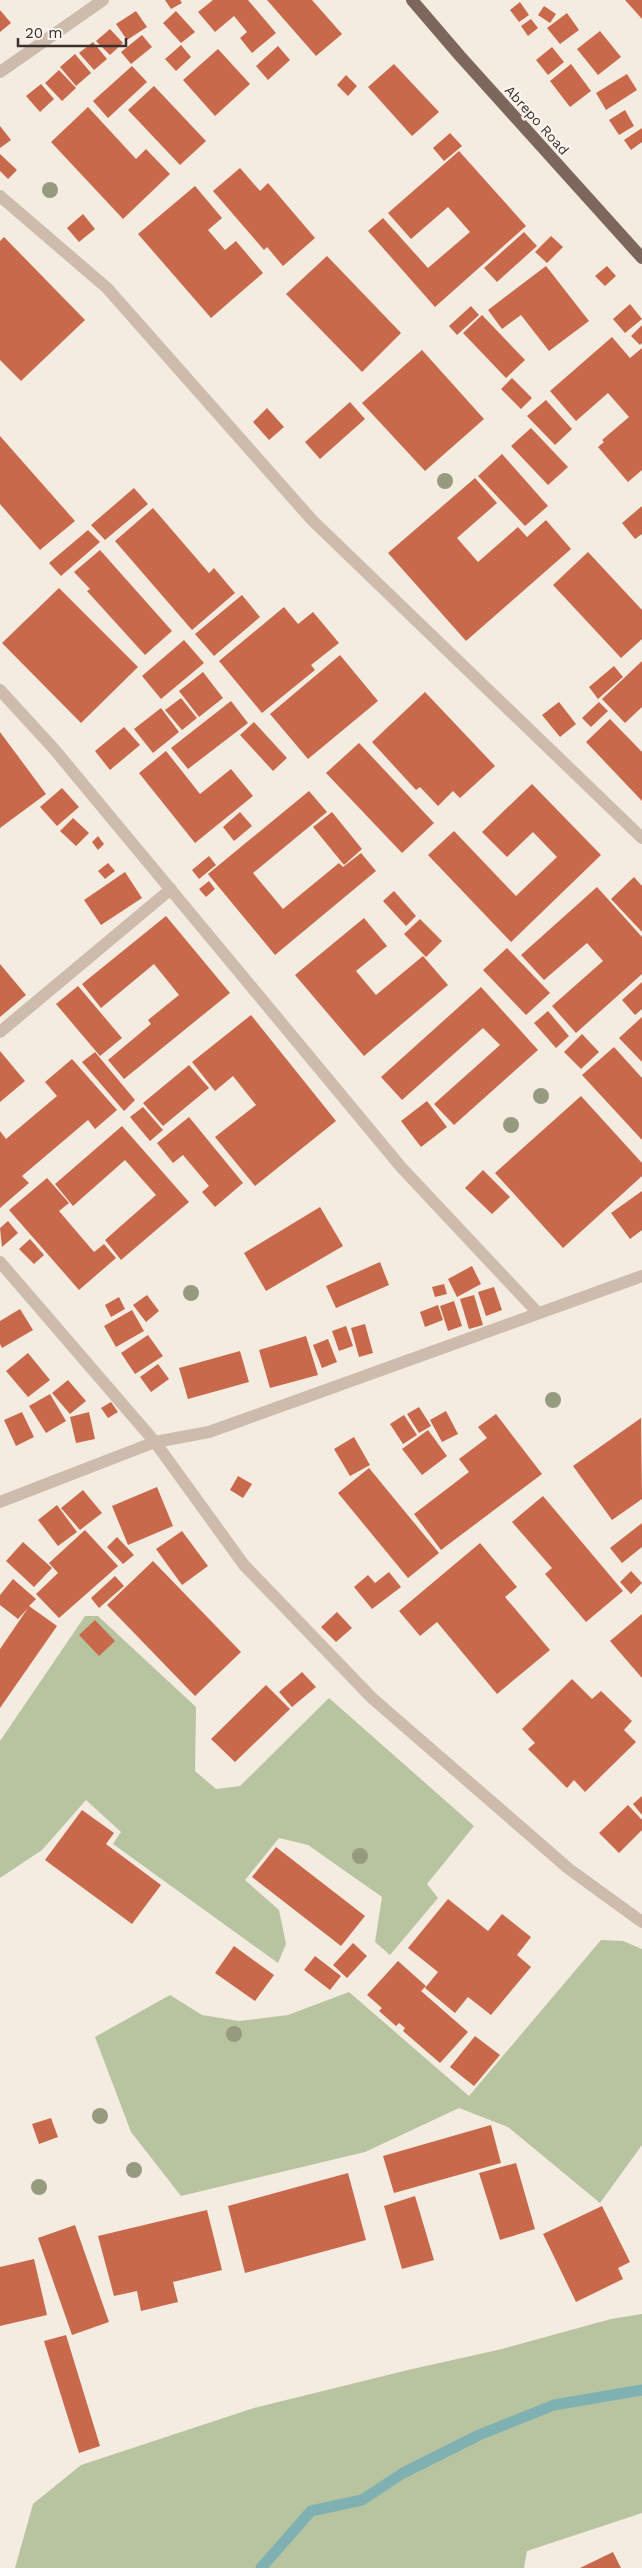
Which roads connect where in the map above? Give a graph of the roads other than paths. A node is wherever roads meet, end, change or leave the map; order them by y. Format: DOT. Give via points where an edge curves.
graph roads {
  1 [pos="103,0"];
  2 [pos="412,0"];
  3 [pos="0,72"];
  4 [pos="0,196"];
  5 [pos="642,258"];
  6 [pos="0,690"];
  7 [pos="642,838"];
  8 [pos="171,889"];
  9 [pos="0,1032"];
  10 [pos="0,1262"];
  11 [pos="642,1276"];
  12 [pos="538,1313"];
  13 [pos="155,1442"];
  14 [pos="0,1502"];
  15 [pos="642,1922"];
  1 -- 3 [label="street"];
  2 -- 5 [label="main road, Abrepo Road"];
  4 -- 7 [label="street" via="107,288 312,520"];
  6 -- 8 [label="street"];
  8 -- 9 [label="street"];
  8 -- 12 [label="street" via="401,1167"];
  10 -- 13 [label="street"];
  11 -- 12 [label="street"];
  12 -- 13 [label="street" via="209,1432"];
  13 -- 14 [label="street"];
  13 -- 15 [label="street" via="244,1565 372,1698 569,1869"];
}
